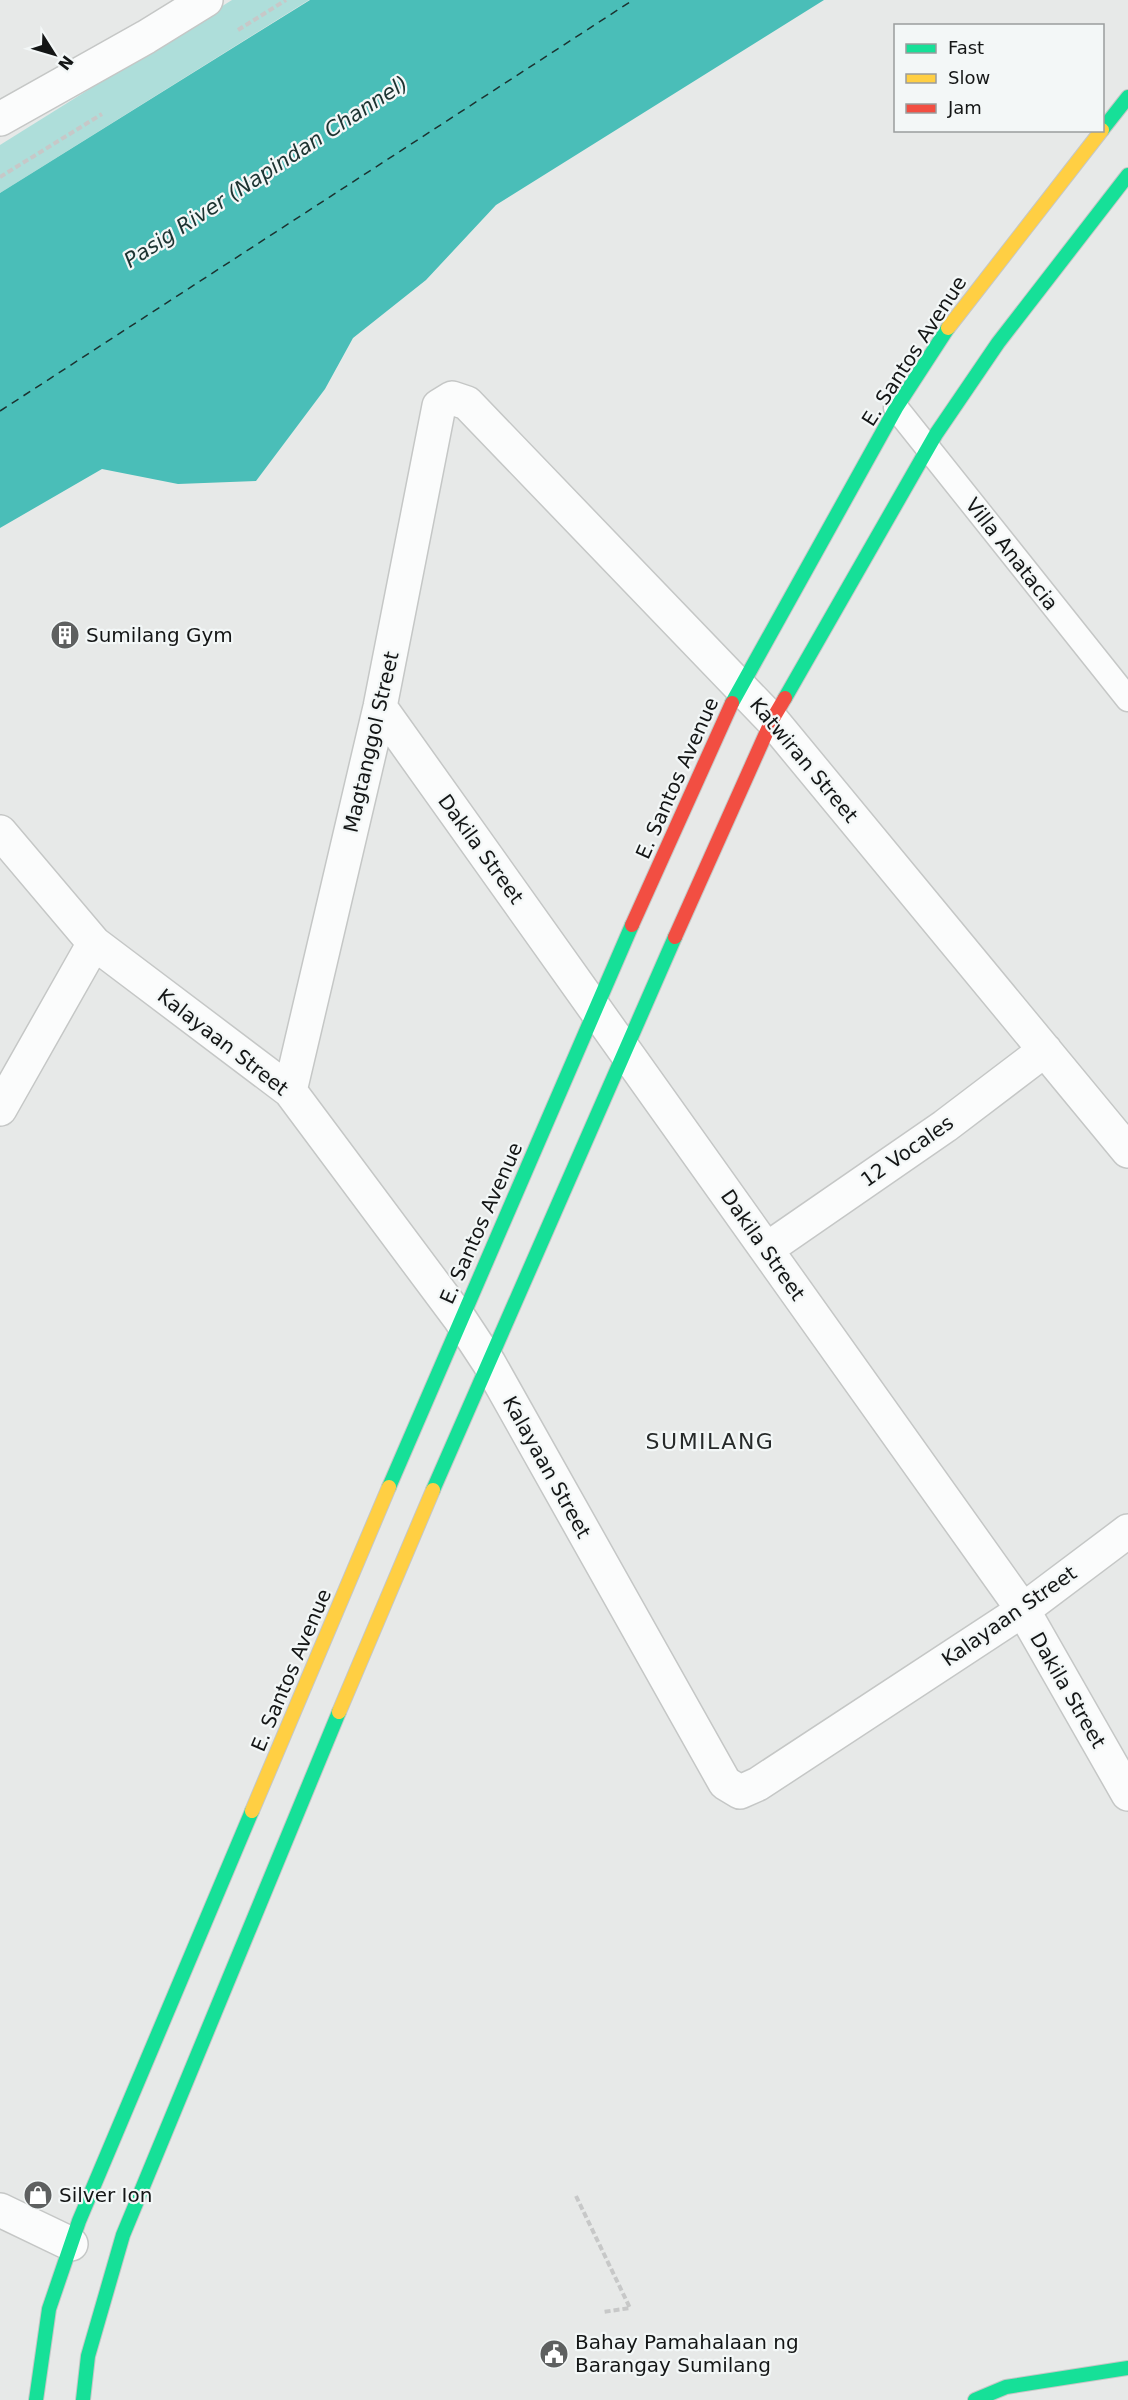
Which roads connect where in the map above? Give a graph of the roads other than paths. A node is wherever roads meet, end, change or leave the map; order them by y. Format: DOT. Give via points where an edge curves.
graph roads {
  1 [pos="206,0"];
  2 [pos="1128,97"];
  3 [pos="0,119"];
  4 [pos="1104,127"];
  5 [pos="1100,132"];
  6 [pos="1128,175"];
  7 [pos="452,398"];
  8 [pos="896,408"];
  9 [pos="928,448"];
  10 [pos="740,686"];
  11 [pos="1128,699"];
  12 [pos="380,707"];
  13 [pos="772,720"];
  14 [pos="0,832"];
  15 [pos="94,943"];
  16 [pos="595,1008"];
  17 [pos="625,1050"];
  18 [pos="1045,1050"];
  19 [pos="290,1092"];
  20 [pos="0,1109"];
  21 [pos="1128,1150"];
  22 [pos="767,1249"];
  23 [pos="460,1318"];
  24 [pos="489,1363"];
  25 [pos="1128,1531"];
  26 [pos="1023,1610"];
  27 [pos="1128,1794"];
  28 [pos="0,2210"];
  29 [pos="71,2244"];
  30 [pos="1128,2368"];
  31 [pos="36,2400"];
  32 [pos="83,2400"];
  33 [pos="975,2400"];
  1 -- 3 [label="street"];
  2 -- 4 [label="street, E. Santos Avenue"];
  5 -- 8 [label="street, E. Santos Avenue" via="959,312"];
  6 -- 9 [label="street" via="998,343"];
  7 -- 10 [label="street, Katwiran Street" via="467,403"];
  7 -- 12 [label="street, Magtanggol Street" via="439,406"];
  8 -- 9 [label="lane, Villa Anatacia"];
  8 -- 10 [label="street, E. Santos Avenue"];
  9 -- 11 [label="lane, Villa Anatacia"];
  9 -- 13 [label="street"];
  10 -- 13 [label="street, Katwiran Street"];
  10 -- 16 [label="street, E. Santos Avenue"];
  12 -- 16 [label="street, Dakila Street"];
  12 -- 19 [label="street, Magtanggol Street"];
  13 -- 17 [label="street"];
  13 -- 18 [label="street, Katwiran Street"];
  14 -- 15 [label="street, Kalayaan Street"];
  15 -- 19 [label="street, Kalayaan Street"];
  15 -- 20 [label="street"];
  16 -- 17 [label="street, Dakila Street"];
  16 -- 23 [label="street, E. Santos Avenue"];
  17 -- 22 [label="street, Dakila Street"];
  17 -- 24 [label="street"];
  18 -- 21 [label="street, Katwiran Street"];
  18 -- 22 [label="street, 12 Vocales" via="945,1126"];
  19 -- 23 [label="street, Kalayaan Street"];
  22 -- 26 [label="street, Dakila Street"];
  23 -- 24 [label="street, Kalayaan Street"];
  23 -- 29 [label="street, E. Santos Avenue"];
  24 -- 26 [label="street, Kalayaan Street" via="725,1783 740,1792 758,1784"];
  24 -- 32 [label="street" via="385,1600 123,2235 88,2356"];
  25 -- 26 [label="street, Kalayaan Street"];
  26 -- 27 [label="street, Dakila Street"];
  28 -- 29 [label="street"];
  29 -- 31 [label="street, E. Santos Avenue" via="49,2309"];
  30 -- 33 [label="street" via="1006,2387"];
}
